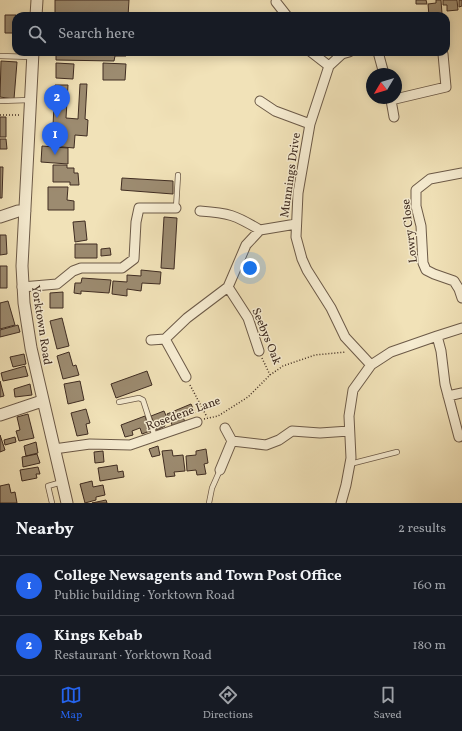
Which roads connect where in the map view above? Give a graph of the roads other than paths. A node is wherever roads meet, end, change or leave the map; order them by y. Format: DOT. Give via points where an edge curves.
graph roads {
  1 [pos="37,0"];
  2 [pos="276,2"];
  3 [pos="36,12"];
  4 [pos="284,12"];
  5 [pos="12,55"];
  6 [pos="0,56"];
  7 [pos="33,56"];
  8 [pos="316,56"];
  9 [pos="340,56"];
  10 [pos="379,56"];
  11 [pos="443,56"];
  12 [pos="329,66"];
  13 [pos="382,68"];
  14 [pos="402,96"];
  15 [pos="31,100"];
  16 [pos="260,100"];
  17 [pos="0,101"];
  18 [pos="391,104"];
  19 [pos="394,117"];
  20 [pos="310,124"];
  21 [pos="462,172"];
  22 [pos="178,175"];
  23 [pos="176,208"];
  24 [pos="25,211"];
  25 [pos="200,211"];
  26 [pos="0,217"];
  27 [pos="296,224"];
  28 [pos="260,230"];
  29 [pos="22,287"];
  30 [pos="228,287"];
  31 [pos="462,298"];
  32 [pos="462,328"];
  33 [pos="437,336"];
  34 [pos="165,339"];
  35 [pos="151,340"];
  36 [pos="259,351"];
  37 [pos="370,364"];
  38 [pos="186,377"];
  39 [pos="462,393"];
  40 [pos="448,396"];
  41 [pos="42,402"];
  42 [pos="119,402"];
  43 [pos="0,415"];
  44 [pos="197,422"];
  45 [pos="225,428"];
  46 [pos="349,431"];
  47 [pos="155,436"];
  48 [pos="459,438"];
  49 [pos="232,441"];
  50 [pos="54,449"];
  51 [pos="397,452"];
  52 [pos="350,464"];
  53 [pos="220,470"];
  54 [pos="62,482"];
  55 [pos="52,503"];
  56 [pos="67,503"];
  57 [pos="209,503"];
  58 [pos="341,503"];
  1 -- 3 [label="street"];
  2 -- 4 [label="street"];
  5 -- 6 [label="lane"];
  7 -- 15 [label="street, Yorktown Road"];
  8 -- 12 [label="street"];
  9 -- 12 [label="street"];
  10 -- 13 [label="street"];
  11 -- 14 [label="street" via="446,87"];
  12 -- 20 [label="street, Munnings Drive"];
  15 -- 17 [label="lane"];
  15 -- 24 [label="street, Yorktown Road"];
  16 -- 20 [label="street" via="275,111"];
  18 -- 19 [label="street"];
  20 -- 27 [label="street, Munnings Drive" via="298,193"];
  21 -- 31 [label="street, Lowry Close" via="430,179 416,190 426,270 454,281"];
  22 -- 23 [label="lane"];
  23 -- 29 [label="street" via="139,208 134,259 122,268 81,268 57,284"];
  24 -- 26 [label="street"];
  24 -- 29 [label="street, Yorktown Road"];
  25 -- 28 [label="street" via="224,212"];
  27 -- 28 [label="street"];
  27 -- 37 [label="street, Munnings Drive" via="296,237 307,270 331,308 345,337"];
  28 -- 30 [label="street" via="246,245"];
  29 -- 41 [label="street, Yorktown Road"];
  30 -- 34 [label="street" via="187,318"];
  30 -- 36 [label="street, Seebys Oak" via="248,318"];
  32 -- 33 [label="street"];
  33 -- 37 [label="street" via="391,352"];
  33 -- 40 [label="street"];
  34 -- 35 [label="street"];
  34 -- 38 [label="street"];
  37 -- 46 [label="street" via="353,390"];
  39 -- 40 [label="street"];
  40 -- 48 [label="street"];
  41 -- 43 [label="street"];
  41 -- 50 [label="street, Yorktown Road"];
  42 -- 47 [label="lane" via="139,398 143,400"];
  44 -- 47 [label="street, Rosedene Lane"];
  45 -- 49 [label="street"];
  46 -- 49 [label="street" via="292,431 266,445"];
  46 -- 52 [label="street"];
  47 -- 50 [label="street, Rosedene Lane" via="130,445 90,444"];
  49 -- 53 [label="street"];
  50 -- 54 [label="street, Yorktown Road"];
  51 -- 52 [label="lane"];
  52 -- 58 [label="street"];
  53 -- 57 [label="lane"];
  54 -- 55 [label="lane" via="48,486"];
  54 -- 56 [label="street, Yorktown Road"];
}
